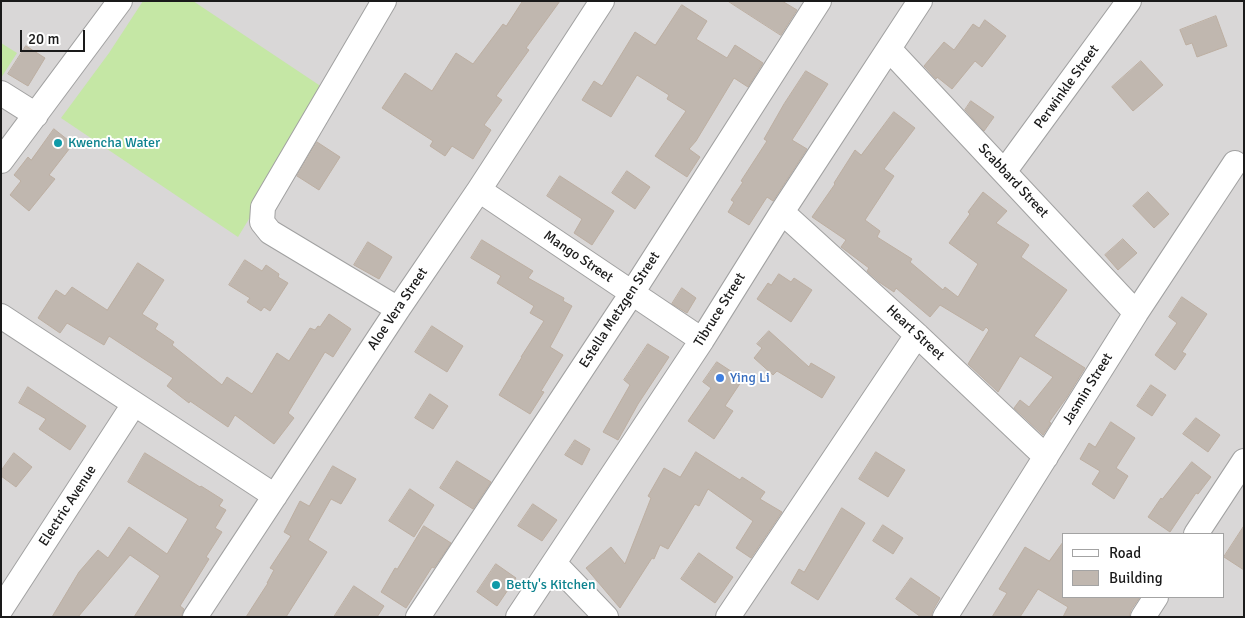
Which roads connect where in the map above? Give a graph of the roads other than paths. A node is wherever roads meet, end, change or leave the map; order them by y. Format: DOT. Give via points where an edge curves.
graph roads {
  1 [pos="120,1"];
  2 [pos="384,1"];
  3 [pos="602,1"];
  4 [pos="820,1"];
  5 [pos="920,1"];
  6 [pos="1129,1"];
  7 [pos="889,49"];
  8 [pos="1,93"];
  9 [pos="36,116"];
  10 [pos="1,161"];
  11 [pos="1235,163"];
  12 [pos="1004,172"];
  13 [pos="479,190"];
  14 [pos="782,212"];
  15 [pos="632,293"];
  16 [pos="398,309"];
  17 [pos="1136,313"];
  18 [pos="1,316"];
  19 [pos="917,335"];
  20 [pos="702,340"];
  21 [pos="134,404"];
  22 [pos="1046,456"];
  23 [pos="1244,462"];
  24 [pos="275,496"];
  25 [pos="1197,533"];
  26 [pos="554,562"];
  27 [pos="1155,598"];
  28 [pos="1,609"];
  29 [pos="194,617"];
  30 [pos="418,617"];
  31 [pos="518,617"];
  32 [pos="606,617"];
  33 [pos="728,617"];
  34 [pos="945,617"];
  35 [pos="1143,617"];
  1 -- 9 [label="street"];
  2 -- 16 [label="street" via="263,207 262,222 270,232"];
  3 -- 13 [label="street, Aloe Vera Street"];
  4 -- 15 [label="street, Estella Metzgen Street"];
  5 -- 7 [label="street, Tibruce Street"];
  6 -- 12 [label="street, Perwinkle Street"];
  7 -- 12 [label="street, Scabbard Street"];
  7 -- 14 [label="street, Tibruce Street"];
  8 -- 9 [label="street"];
  9 -- 10 [label="street"];
  11 -- 17 [label="street, Jasmin Street"];
  12 -- 17 [label="street, Scabbard Street"];
  13 -- 15 [label="street, Mango Street"];
  13 -- 16 [label="street, Aloe Vera Street"];
  14 -- 19 [label="street, Heart Street"];
  14 -- 20 [label="street, Tibruce Street"];
  15 -- 20 [label="street, Mango Street"];
  15 -- 30 [label="street, Estella Metzgen Street"];
  16 -- 24 [label="street, Aloe Vera Street"];
  17 -- 22 [label="street, Jasmin Street"];
  18 -- 21 [label="street"];
  19 -- 22 [label="street, Heart Street"];
  19 -- 33 [label="street"];
  20 -- 26 [label="street, Tibruce Street"];
  21 -- 24 [label="street"];
  21 -- 28 [label="street, Electric Avenue"];
  22 -- 34 [label="street, Jasmin Street"];
  23 -- 25 [label="street"];
  24 -- 29 [label="street, Aloe Vera Street"];
  26 -- 31 [label="street, Tibruce Street"];
  26 -- 32 [label="street"];
  27 -- 35 [label="street"];
}
